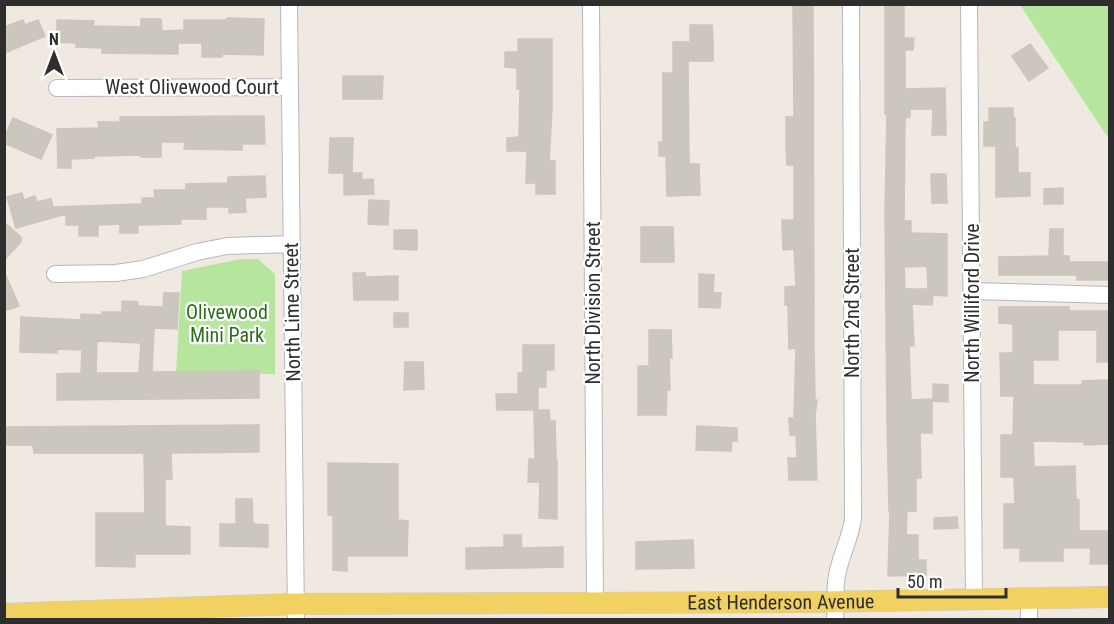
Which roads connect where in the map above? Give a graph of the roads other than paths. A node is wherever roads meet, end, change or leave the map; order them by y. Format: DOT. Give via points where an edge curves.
graph roads {
  1 [pos="290,4"];
  2 [pos="591,4"];
  3 [pos="851,4"];
  4 [pos="969,4"];
  5 [pos="290,87"];
  6 [pos="57,88"];
  7 [pos="291,244"];
  8 [pos="55,274"];
  9 [pos="972,291"];
  10 [pos="1110,295"];
  11 [pos="1110,597"];
  12 [pos="1029,598"];
  13 [pos="974,600"];
  14 [pos="595,602"];
  15 [pos="835,610"];
  16 [pos="296,612"];
  17 [pos="4,614"];
  18 [pos="1029,620"];
  1 -- 5 [label="street, North Lime Street"];
  2 -- 14 [label="street, North Division Street"];
  3 -- 15 [label="street, North 2nd Street" via="853,519 836,581"];
  4 -- 9 [label="street, North Williford Drive"];
  5 -- 6 [label="street, West Olivewood Court"];
  5 -- 7 [label="street, North Lime Street"];
  7 -- 8 [label="street" via="226,246 123,273"];
  7 -- 16 [label="street, North Lime Street"];
  9 -- 10 [label="street"];
  9 -- 13 [label="street, North Williford Drive"];
  11 -- 12 [label="main road, East Henderson Avenue"];
  12 -- 13 [label="main road, East Henderson Avenue"];
  12 -- 18 [label="street"];
  13 -- 15 [label="main road, East Henderson Avenue"];
  14 -- 15 [label="main road, East Henderson Avenue"];
  14 -- 16 [label="main road, East Henderson Avenue"];
  16 -- 17 [label="main road, East Henderson Avenue"];
}
